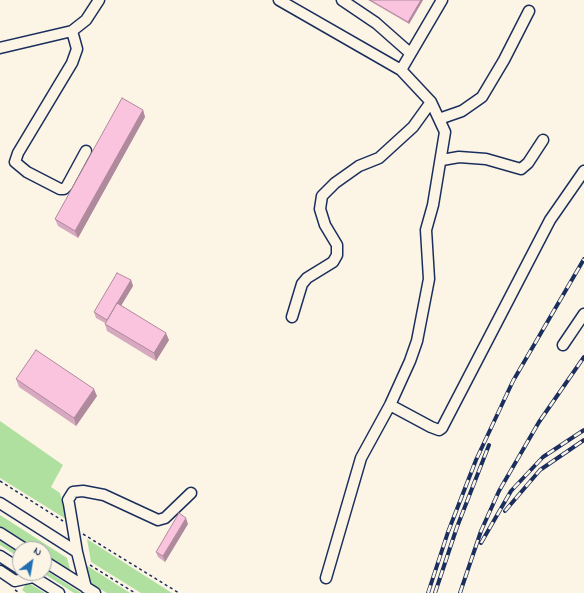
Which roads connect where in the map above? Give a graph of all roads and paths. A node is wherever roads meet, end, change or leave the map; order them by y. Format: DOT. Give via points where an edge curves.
graph roads {
  1 [pos="99,0"];
  2 [pos="279,0"];
  3 [pos="342,0"];
  4 [pos="442,0"];
  5 [pos="529,11"];
  6 [pos="72,31"];
  7 [pos="0,48"];
  8 [pos="410,53"];
  9 [pos="401,70"];
  10 [pos="431,102"];
  11 [pos="439,119"];
  12 [pos="543,140"];
  13 [pos="86,151"];
  14 [pos="442,160"];
  15 [pos="584,171"];
  16 [pos="584,314"];
  17 [pos="292,317"];
  18 [pos="563,345"];
  19 [pos="390,405"];
  20 [pos="0,481"];
  21 [pos="191,493"];
  22 [pos="0,503"];
  23 [pos="73,528"];
  24 [pos="0,534"];
  25 [pos="83,534"];
  26 [pos="12,541"];
  27 [pos="84,541"];
  28 [pos="77,552"];
  29 [pos="0,556"];
  30 [pos="12,564"];
  31 [pos="87,564"];
  32 [pos="52,566"];
  33 [pos="0,571"];
  34 [pos="326,578"];
  35 [pos="12,579"];
  36 [pos="40,581"];
  37 [pos="90,590"];
  38 [pos="59,593"];
  39 [pos="135,593"];
  40 [pos="179,593"];
  1 -- 6 [label="street" via="86,20"];
  2 -- 9 [label="street"];
  3 -- 8 [label="street" via="376,23"];
  4 -- 8 [label="street"];
  5 -- 11 [label="street" via="482,97 462,111"];
  6 -- 7 [label="street"];
  6 -- 13 [label="street" via="77,48 72,63 15,162 27,172 60,190 67,186"];
  8 -- 9 [label="street"];
  9 -- 10 [label="street"];
  10 -- 11 [label="street"];
  10 -- 17 [label="street" via="413,127 379,158 359,166 322,196 320,209 325,225 337,245 337,255 333,262 302,284"];
  11 -- 14 [label="street" via="445,132"];
  12 -- 14 [label="street" via="528,164 521,169 486,159 459,157"];
  14 -- 19 [label="street" via="434,205 426,230 429,279 424,308 410,361"];
  15 -- 19 [label="street" via="550,220 442,428 439,430 431,427"];
  16 -- 18 [label="street"];
  19 -- 34 [label="street" via="361,458"];
  20 -- 23 [label="path"];
  21 -- 23 [label="street" via="165,518 158,520 104,495 73,492 68,500"];
  22 -- 28 [label="street"];
  23 -- 25 [label="path"];
  23 -- 28 [label="street"];
  24 -- 26 [label="street"];
  25 -- 27 [label="path"];
  25 -- 40 [label="path"];
  28 -- 37 [label="street"];
  29 -- 30 [label="street"];
  31 -- 39 [label="path"];
  32 -- 37 [label="street"];
  33 -- 35 [label="street"];
  36 -- 38 [label="street"];
}
